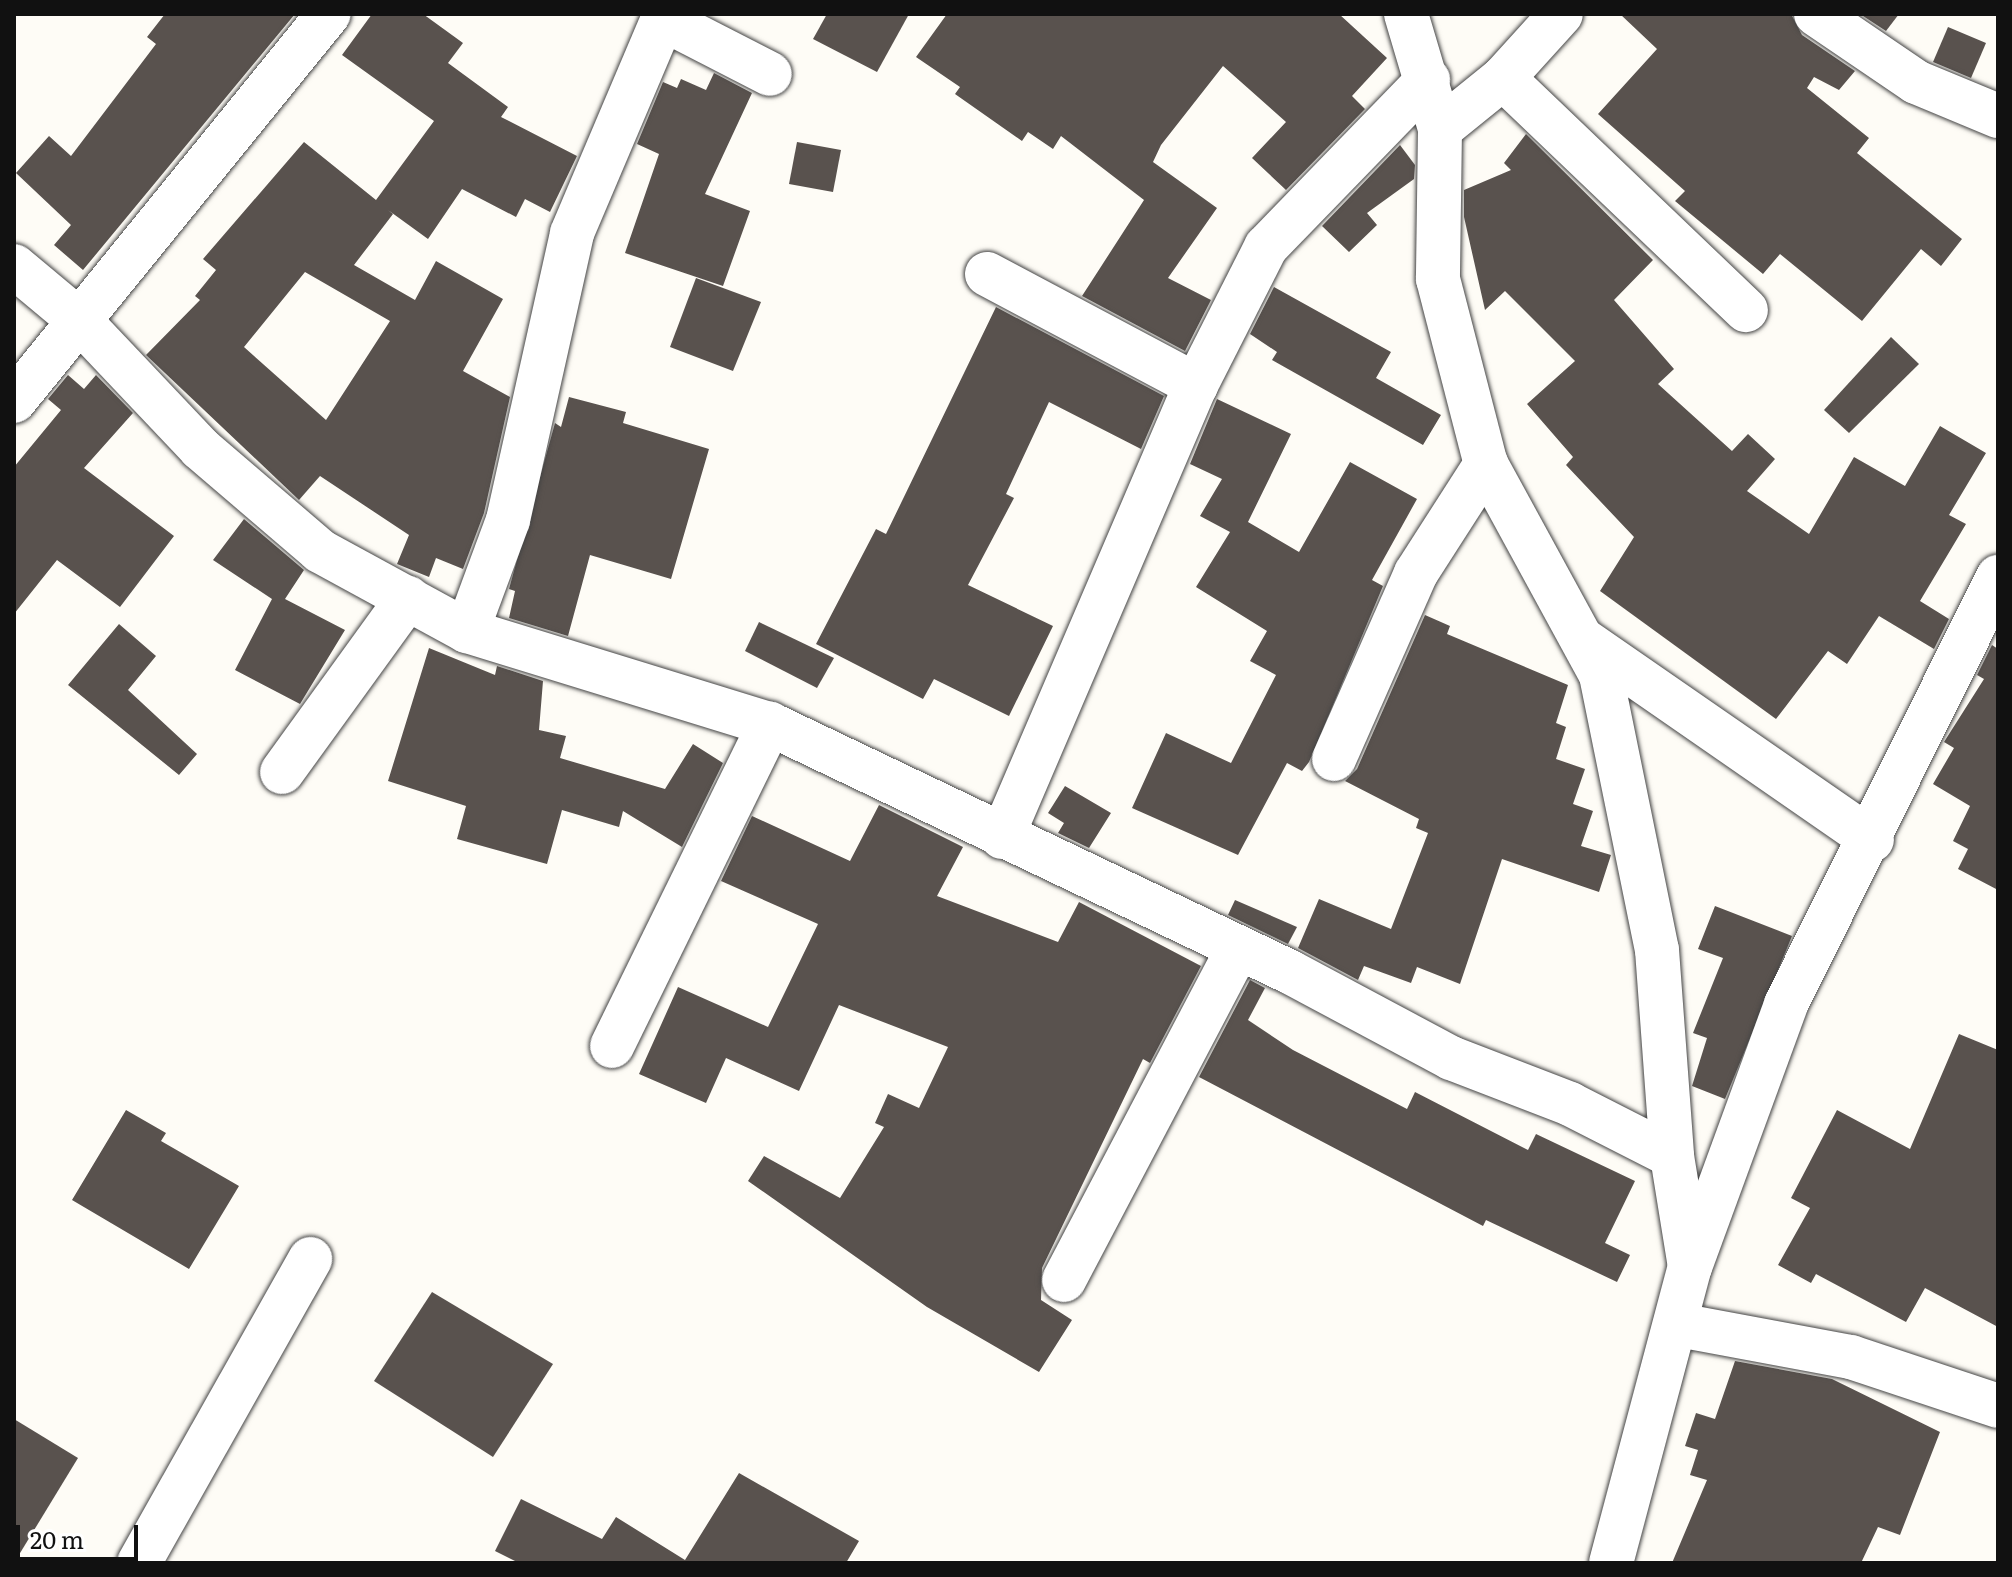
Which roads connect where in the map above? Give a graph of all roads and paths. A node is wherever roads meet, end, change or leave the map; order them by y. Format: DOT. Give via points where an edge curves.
graph roads {
  1 [pos="329,14"];
  2 [pos="1406,14"];
  3 [pos="1561,14"];
  4 [pos="1816,14"];
  5 [pos="664,16"];
  6 [pos="770,74"];
  7 [pos="1503,78"];
  8 [pos="1428,80"];
  9 [pos="1998,116"];
  10 [pos="1440,129"];
  11 [pos="14,266"];
  12 [pos="987,274"];
  13 [pos="1746,310"];
  14 [pos="81,322"];
  15 [pos="1196,385"];
  16 [pos="14,401"];
  17 [pos="1486,464"];
  18 [pos="1998,577"];
  19 [pos="408,598"];
  20 [pos="467,631"];
  21 [pos="1584,640"];
  22 [pos="770,724"];
  23 [pos="1334,759"];
  24 [pos="282,772"];
  25 [pos="1002,837"];
  26 [pos="1872,840"];
  27 [pos="1238,949"];
  28 [pos="612,1046"];
  29 [pos="1672,1156"];
  30 [pos="310,1259"];
  31 [pos="1690,1267"];
  32 [pos="1064,1280"];
  33 [pos="1678,1325"];
  34 [pos="1998,1406"];
  35 [pos="139,1563"];
  36 [pos="1611,1563"];
  1 -- 14 [label="street"];
  2 -- 8 [label="street"];
  3 -- 7 [label="street"];
  4 -- 9 [label="street" via="1916,82"];
  5 -- 6 [label="street"];
  5 -- 20 [label="street" via="572,233 508,520"];
  7 -- 10 [label="street"];
  7 -- 13 [label="street"];
  8 -- 10 [label="street"];
  8 -- 15 [label="street" via="1266,247"];
  10 -- 17 [label="street" via="1438,279"];
  11 -- 14 [label="street"];
  12 -- 15 [label="street"];
  14 -- 16 [label="street"];
  14 -- 19 [label="street" via="200,448 320,551"];
  15 -- 25 [label="street" via="1031,783"];
  17 -- 21 [label="street"];
  17 -- 23 [label="street" via="1416,573"];
  18 -- 26 [label="street"];
  19 -- 20 [label="street"];
  19 -- 24 [label="street"];
  20 -- 22 [label="street"];
  21 -- 26 [label="street"];
  21 -- 29 [label="street" via="1601,675 1657,950"];
  22 -- 25 [label="street"];
  22 -- 28 [label="street"];
  25 -- 27 [label="street"];
  26 -- 31 [label="street" via="1786,1004"];
  27 -- 29 [label="street" via="1451,1058 1570,1104"];
  27 -- 32 [label="street"];
  29 -- 31 [label="street"];
  30 -- 35 [label="street"];
  31 -- 33 [label="street"];
  33 -- 34 [label="street" via="1851,1357"];
  33 -- 36 [label="street"];
}
